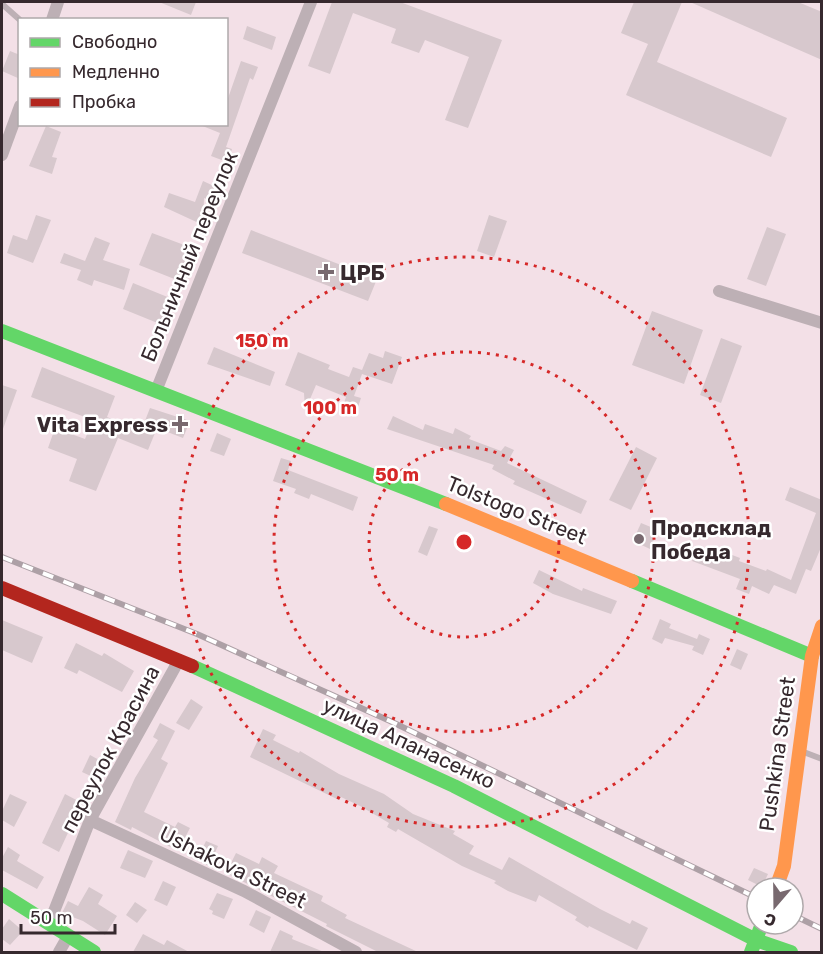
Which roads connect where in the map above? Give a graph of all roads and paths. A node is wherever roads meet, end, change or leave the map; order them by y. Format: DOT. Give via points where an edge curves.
graph roads {
  1 [pos="58,2"];
  2 [pos="311,2"];
  3 [pos="2,4"];
  4 [pos="18,18"];
  5 [pos="53,18"];
  6 [pos="18,110"];
  7 [pos="5,133"];
  8 [pos="2,155"];
  9 [pos="719,291"];
  10 [pos="822,323"];
  11 [pos="2,331"];
  12 [pos="156,391"];
  13 [pos="2,588"];
  14 [pos="822,626"];
  15 [pos="812,656"];
  16 [pos="179,660"];
  17 [pos="798,749"];
  18 [pos="822,759"];
  19 [pos="90,820"];
  20 [pos="780,876"];
  21 [pos="2,894"];
  22 [pos="49,924"];
  23 [pos="68,938"];
  24 [pos="754,946"];
  25 [pos="59,952"];
  26 [pos="94,952"];
  27 [pos="356,952"];
  28 [pos="790,952"];
  1 -- 5 [label="street"];
  2 -- 12 [label="street, Больничный переулок"];
  3 -- 4 [label="lane"];
  6 -- 7 [label="street"];
  7 -- 8 [label="street"];
  9 -- 10 [label="street"];
  11 -- 12 [label="main road, Tolstogo Street"];
  12 -- 15 [label="main road, Tolstogo Street" via="557,548"];
  13 -- 16 [label="main road, улица Апанасенко"];
  14 -- 15 [label="main road, Pushkina Street"];
  15 -- 17 [label="main road, Pushkina Street"];
  16 -- 19 [label="street, переулок Красина"];
  16 -- 24 [label="main road, улица Апанасенко" via="454,786"];
  17 -- 18 [label="lane"];
  17 -- 20 [label="main road, Pushkina Street"];
  19 -- 22 [label="street, переулок Красина"];
  19 -- 27 [label="street, Ushakova Street" via="244,891"];
  21 -- 22 [label="main road"];
  22 -- 23 [label="main road"];
  23 -- 25 [label="street"];
  23 -- 26 [label="main road"];
  24 -- 28 [label="main road, улица Апанасенко"];
}
